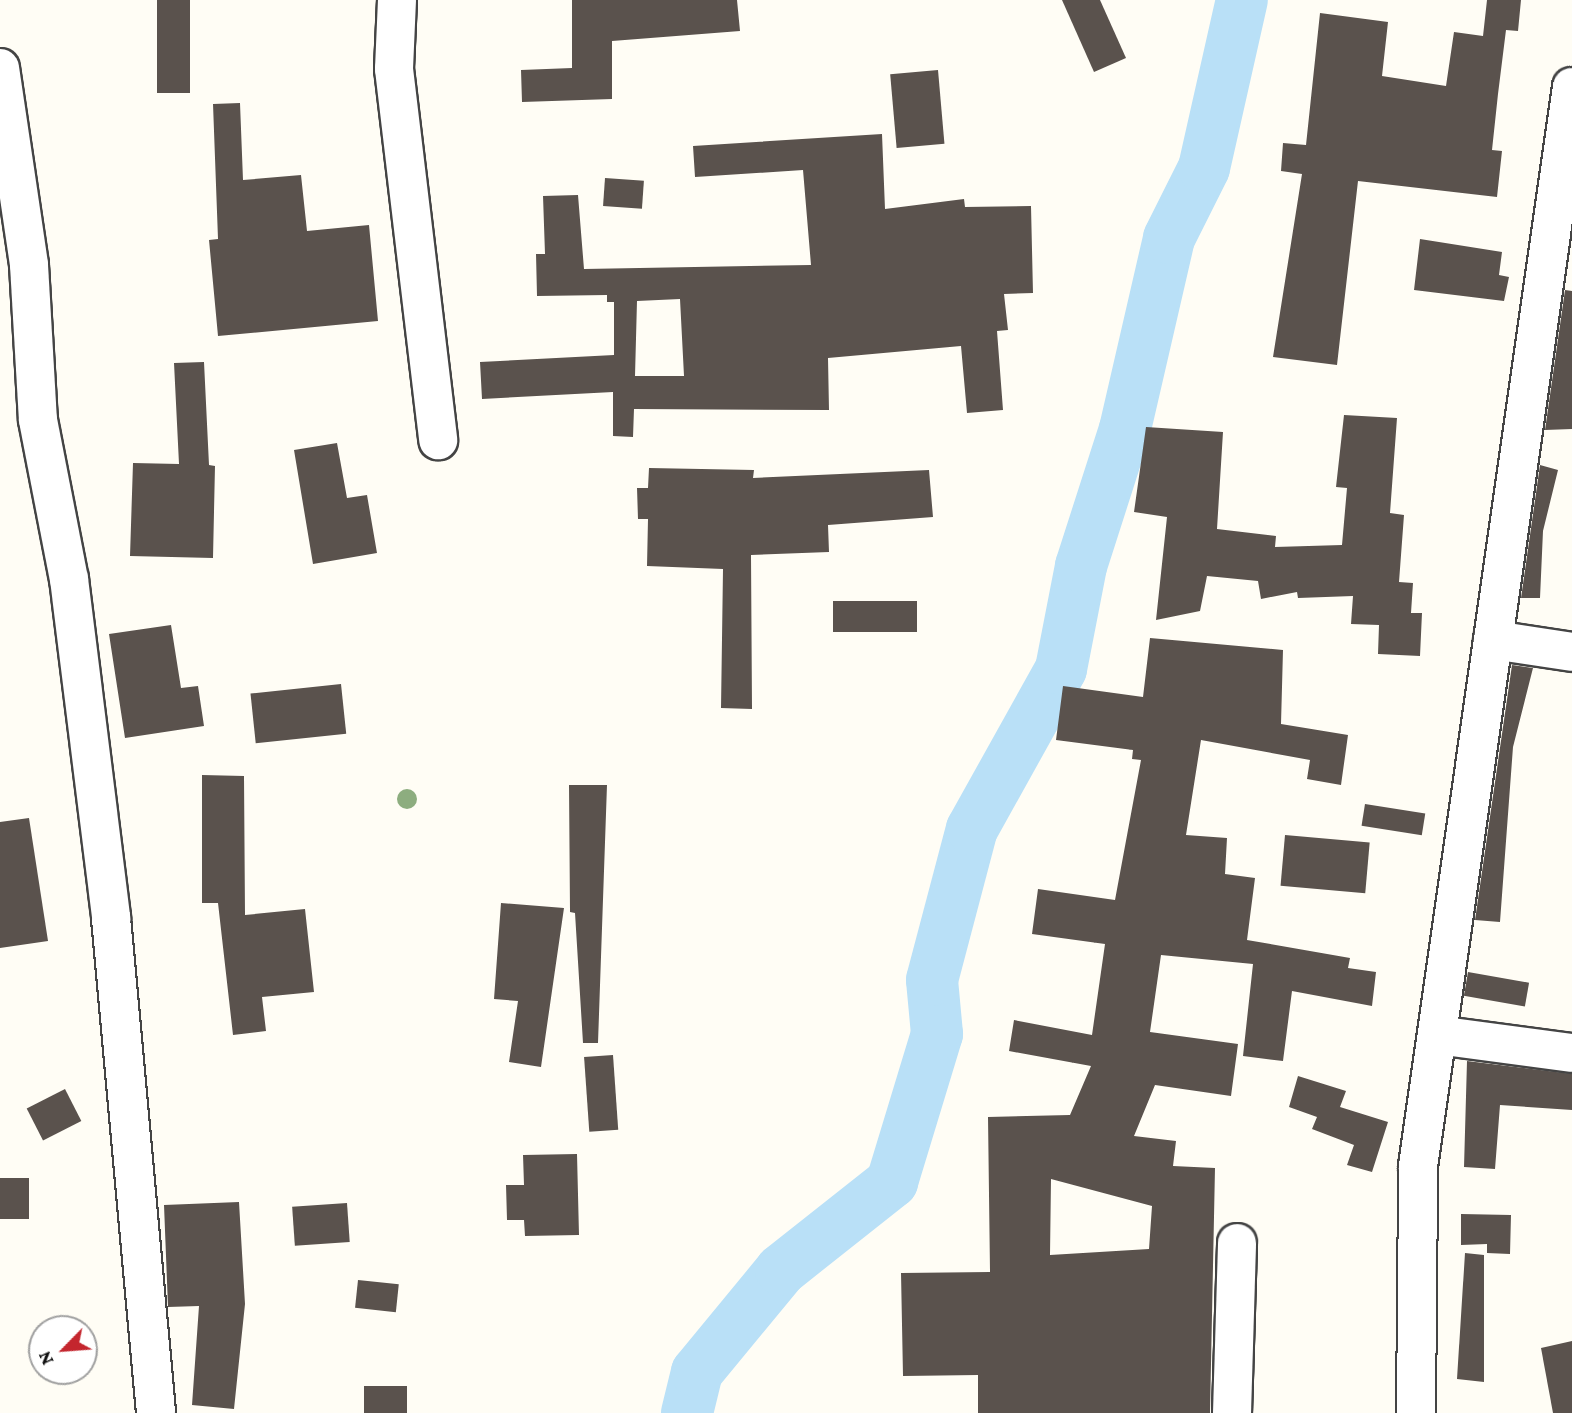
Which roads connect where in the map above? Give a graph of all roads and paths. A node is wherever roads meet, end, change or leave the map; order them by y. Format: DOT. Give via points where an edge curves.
graph roads {
  1 [pos="397,0"];
  2 [pos="0,68"];
  3 [pos="1572,87"];
  4 [pos="1560,250"];
  5 [pos="438,440"];
  6 [pos="1493,640"];
  7 [pos="1572,652"];
  8 [pos="1437,1035"];
  9 [pos="1572,1053"];
  10 [pos="1237,1243"];
  11 [pos="156,1413"];
  12 [pos="1232,1413"];
  13 [pos="1416,1413"];
  1 -- 5 [label="street" via="394,69"];
  2 -- 11 [label="street" via="29,265 38,420 69,579 111,918"];
  3 -- 4 [label="street"];
  4 -- 6 [label="street"];
  6 -- 7 [label="street"];
  6 -- 8 [label="street"];
  8 -- 9 [label="street"];
  8 -- 13 [label="street" via="1418,1166"];
  10 -- 12 [label="street"];
}
